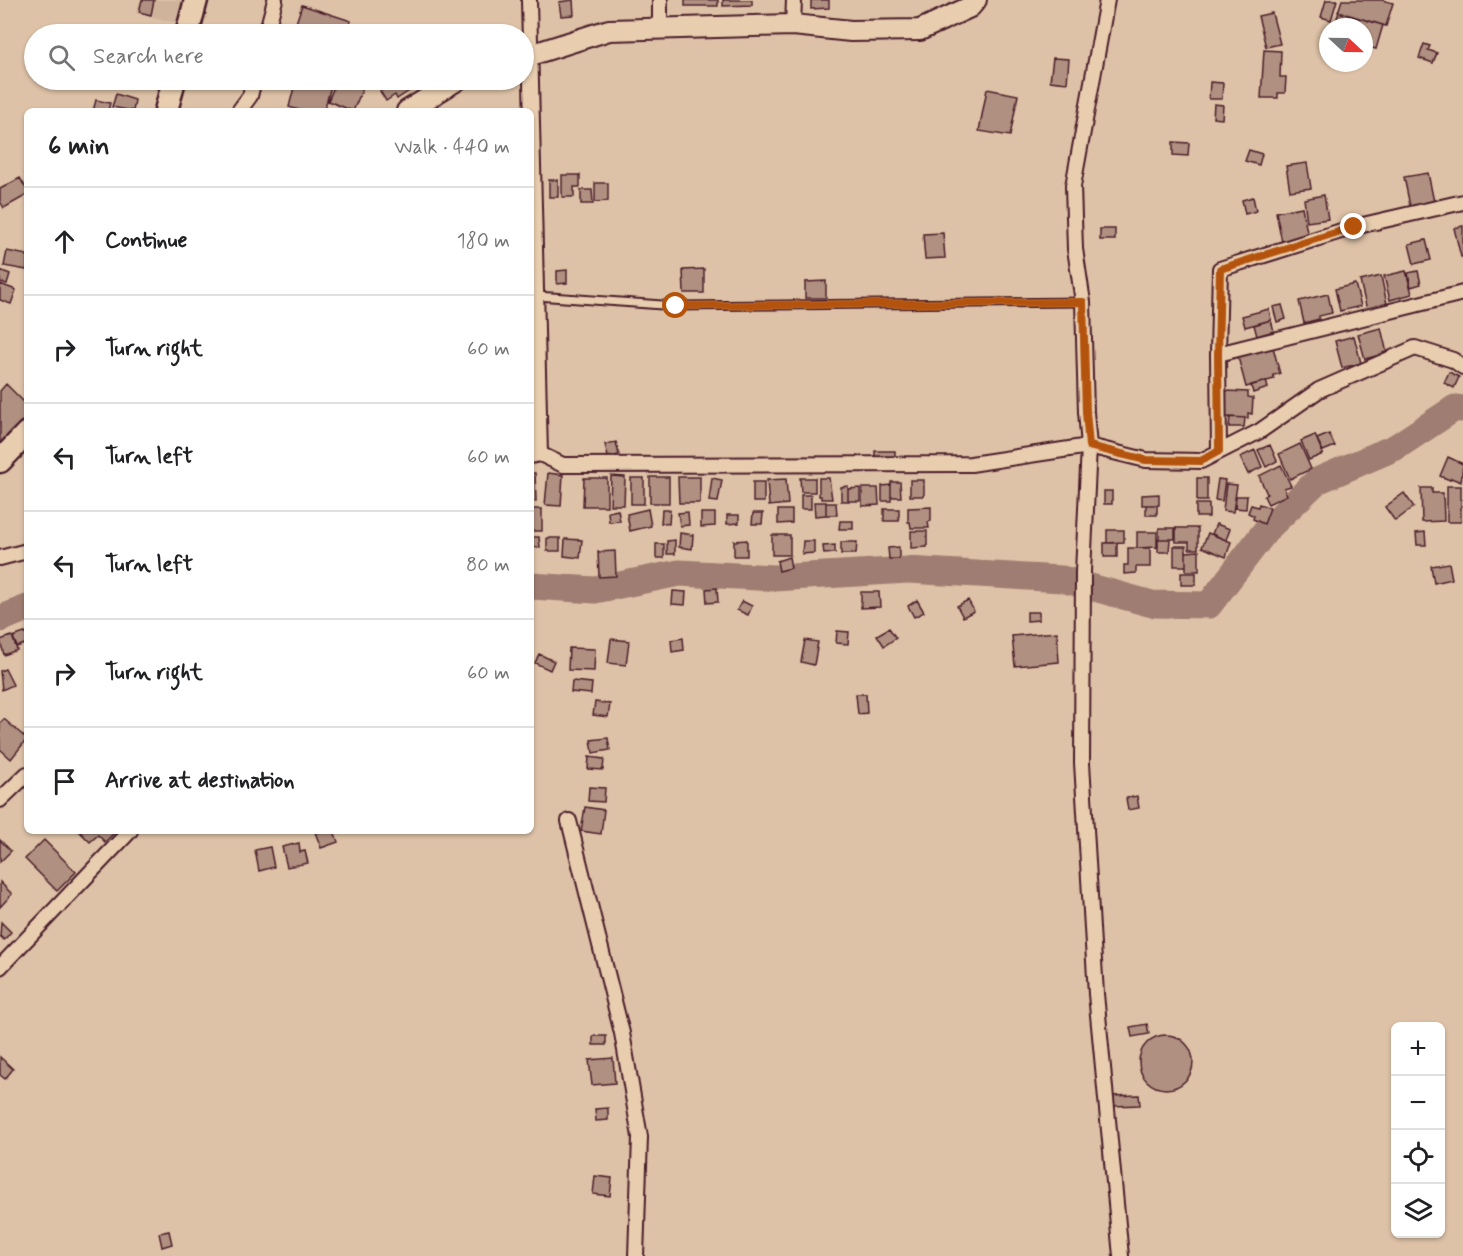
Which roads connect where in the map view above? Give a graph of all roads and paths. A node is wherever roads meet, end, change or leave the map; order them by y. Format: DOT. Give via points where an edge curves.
graph roads {
  1 [pos="196,0"];
  2 [pos="275,0"];
  3 [pos="529,0"];
  4 [pos="660,0"];
  5 [pos="794,0"];
  6 [pos="976,0"];
  7 [pos="1107,0"];
  8 [pos="190,24"];
  9 [pos="269,24"];
  10 [pos="529,24"];
  11 [pos="794,25"];
  12 [pos="660,28"];
  13 [pos="534,54"];
  14 [pos="171,90"];
  15 [pos="252,90"];
  16 [pos="442,90"];
  17 [pos="529,90"];
  18 [pos="167,108"];
  19 [pos="241,108"];
  20 [pos="412,108"];
  21 [pos="530,108"];
  22 [pos="1463,202"];
  23 [pos="534,216"];
  24 [pos="1463,293"];
  25 [pos="537,296"];
  26 [pos="1083,302"];
  27 [pos="1218,354"];
  28 [pos="1463,367"];
  29 [pos="24,436"];
  30 [pos="1089,446"];
  31 [pos="1219,451"];
  32 [pos="535,455"];
  33 [pos="0,461"];
  34 [pos="24,552"];
  35 [pos="0,558"];
  36 [pos="24,777"];
  37 [pos="0,800"];
  38 [pos="569,821"];
  39 [pos="127,834"];
  40 [pos="0,967"];
  41 [pos="636,1256"];
  42 [pos="1121,1256"];
  1 -- 8 [label="main road"];
  2 -- 9 [label="street"];
  3 -- 10 [label="street"];
  4 -- 12 [label="street"];
  5 -- 11 [label="street"];
  6 -- 11 [label="street" via="970,7 920,30 851,31"];
  7 -- 26 [label="street" via="1073,186 1075,249"];
  11 -- 12 [label="street"];
  12 -- 13 [label="street" via="609,30"];
  14 -- 18 [label="main road"];
  15 -- 19 [label="street"];
  16 -- 20 [label="street"];
  17 -- 21 [label="street"];
  22 -- 27 [label="street" via="1354,227 1220,269"];
  23 -- 25 [label="street"];
  24 -- 27 [label="street"];
  25 -- 26 [label="lane" via="676,306"];
  25 -- 32 [label="street"];
  26 -- 30 [label="street"];
  27 -- 31 [label="street"];
  28 -- 31 [label="street" via="1415,348 1319,390 1260,431"];
  29 -- 33 [label="main road"];
  30 -- 31 [label="street" via="1146,460 1201,461"];
  30 -- 32 [label="street" via="971,464 563,465"];
  30 -- 42 [label="street" via="1083,572 1082,763 1096,994"];
  34 -- 35 [label="street"];
  36 -- 37 [label="street"];
  38 -- 41 [label="street" via="622,1033 640,1137"];
  39 -- 40 [label="street"];
}
